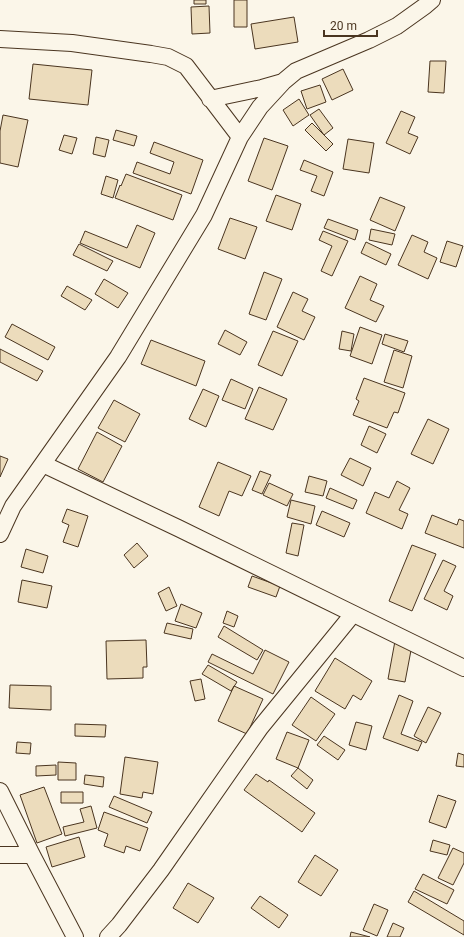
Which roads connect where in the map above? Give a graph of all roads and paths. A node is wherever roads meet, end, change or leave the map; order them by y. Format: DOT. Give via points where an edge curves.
graph roads {
  1 [pos="432,0"];
  2 [pos="0,39"];
  3 [pos="284,81"];
  4 [pos="210,99"];
  5 [pos="240,137"];
  6 [pos="43,464"];
  7 [pos="0,534"];
  8 [pos="353,614"];
  9 [pos="464,668"];
  10 [pos="0,791"];
  11 [pos="0,855"];
  12 [pos="32,855"];
  13 [pos="75,937"];
  14 [pos="108,937"];
  1 -- 3 [label="street" via="397,26 296,72"];
  2 -- 4 [label="street" via="72,43 162,55 186,66"];
  3 -- 4 [label="street"];
  3 -- 5 [label="street" via="260,107"];
  4 -- 5 [label="street"];
  5 -- 6 [label="street" via="204,215 118,357"];
  6 -- 7 [label="street" via="13,506"];
  6 -- 8 [label="street"];
  8 -- 9 [label="street"];
  8 -- 14 [label="street" via="260,728 161,870"];
  10 -- 12 [label="street"];
  11 -- 12 [label="street"];
  12 -- 13 [label="street"];
}
